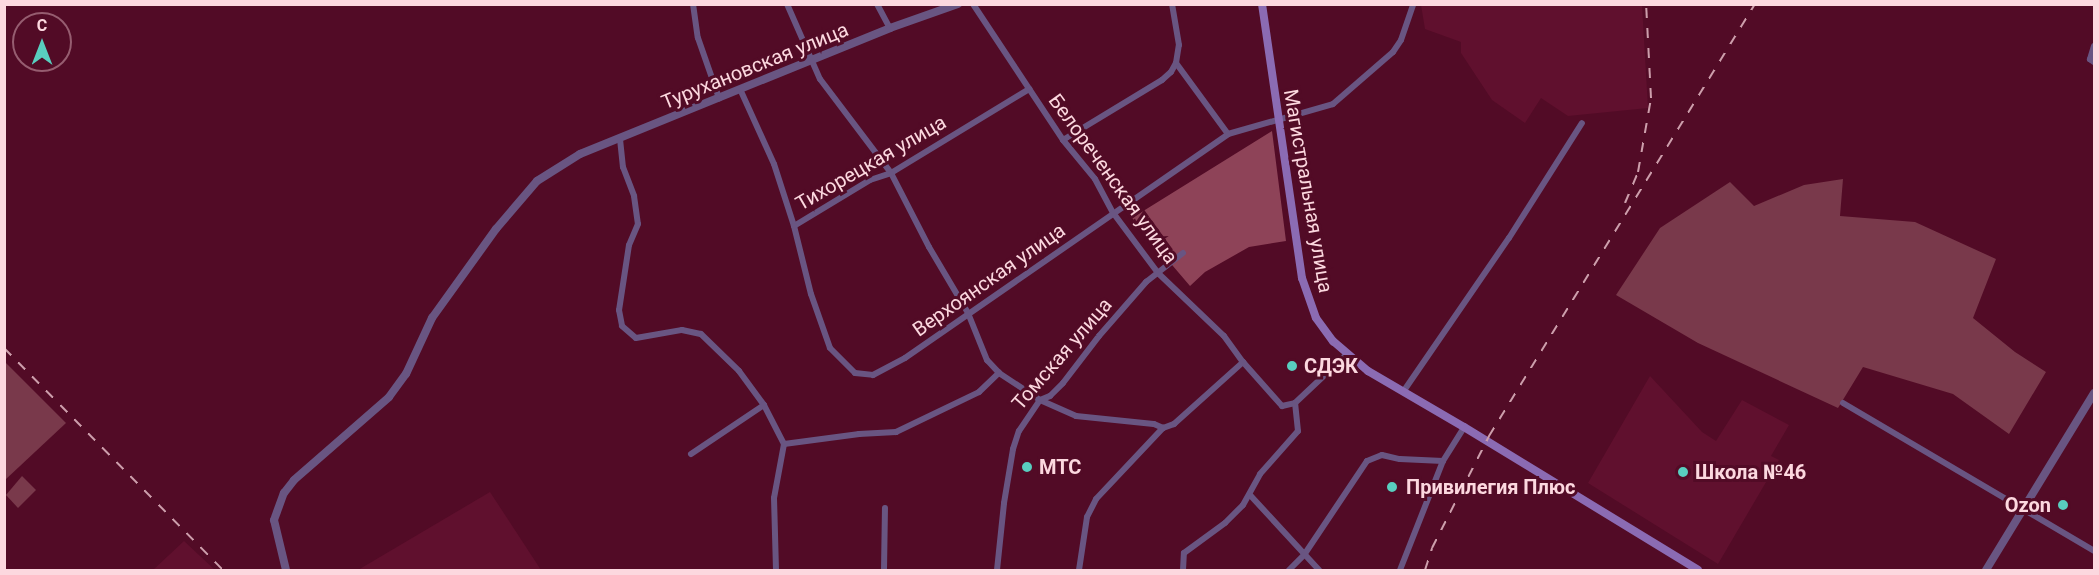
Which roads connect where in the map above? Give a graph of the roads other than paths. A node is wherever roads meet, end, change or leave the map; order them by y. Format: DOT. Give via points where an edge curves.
graph roads {
  1 [pos="693,4"];
  2 [pos="787,4"];
  3 [pos="877,4"];
  4 [pos="958,4"];
  5 [pos="973,4"];
  6 [pos="1172,4"];
  7 [pos="1262,4"];
  8 [pos="1413,5"];
  9 [pos="890,28"];
  10 [pos="2094,46"];
  11 [pos="2092,60"];
  12 [pos="810,61"];
  13 [pos="1176,63"];
  14 [pos="740,89"];
  15 [pos="1029,89"];
  16 [pos="719,98"];
  17 [pos="1279,121"];
  18 [pos="1582,123"];
  19 [pos="1228,134"];
  20 [pos="620,139"];
  21 [pos="1063,140"];
  22 [pos="891,173"];
  23 [pos="1114,214"];
  24 [pos="794,226"];
  25 [pos="1183,253"];
  26 [pos="1158,273"];
  27 [pos="968,313"];
  28 [pos="1346,355"];
  29 [pos="1243,362"];
  30 [pos="999,373"];
  31 [pos="1403,392"];
  32 [pos="2094,393"];
  33 [pos="1040,400"];
  34 [pos="1295,403"];
  35 [pos="1844,403"];
  36 [pos="764,405"];
  37 [pos="1464,427"];
  38 [pos="1163,428"];
  39 [pos="784,444"];
  40 [pos="691,454"];
  41 [pos="1443,461"];
  42 [pos="1250,495"];
  43 [pos="885,508"];
  44 [pos="2023,510"];
  45 [pos="2094,551"];
  46 [pos="1304,555"];
  47 [pos="286,570"];
  48 [pos="776,570"];
  49 [pos="884,570"];
  50 [pos="997,570"];
  51 [pos="1079,570"];
  52 [pos="1183,570"];
  53 [pos="1289,570"];
  54 [pos="1319,570"];
  55 [pos="1400,570"];
  56 [pos="1698,570"];
  57 [pos="1986,570"];
  1 -- 16 [label="street" via="698,38"];
  2 -- 12 [label="street"];
  3 -- 9 [label="street"];
  4 -- 9 [label="street, Турухановская улица"];
  5 -- 15 [label="street, Белореченская улица"];
  6 -- 13 [label="street" via="1179,45"];
  7 -- 17 [label="main road, Магистральная улица"];
  8 -- 17 [label="street" via="1393,52 1347,94 1333,104"];
  9 -- 12 [label="street, Турухановская улица"];
  10 -- 11 [label="street"];
  12 -- 14 [label="street, Турухановская улица"];
  12 -- 22 [label="street"];
  13 -- 19 [label="street"];
  13 -- 21 [label="street" via="1162,80"];
  14 -- 16 [label="street, Турухановская улица"];
  14 -- 24 [label="street, Тихорецкая улица" via="774,164"];
  15 -- 21 [label="street, Белореченская улица"];
  15 -- 22 [label="street, Тихорецкая улица"];
  16 -- 20 [label="street, Турухановская улица"];
  17 -- 19 [label="street, Верхоянская улица"];
  17 -- 28 [label="main road, Магистральная улица" via="1304,285 1317,318"];
  18 -- 31 [label="street"];
  19 -- 23 [label="street, Верхоянская улица"];
  20 -- 36 [label="street" via="638,224 629,245 618,310 622,326 636,338 682,330 701,334 739,371"];
  20 -- 47 [label="street, Турухановская улица" via="543,176 512,209 432,318 406,374 389,397 294,480 284,493 274,520"];
  21 -- 23 [label="street, Белореченская улица" via="1095,179"];
  22 -- 24 [label="street, Тихорецкая улица" via="870,180"];
  22 -- 27 [label="street"];
  23 -- 26 [label="street, Белореченская улица"];
  23 -- 27 [label="street, Верхоянская улица"];
  24 -- 27 [label="street, Верхоянская улица" via="830,348 855,373 865,376 882,372"];
  25 -- 26 [label="street, Томская улица"];
  26 -- 29 [label="street, Белореченская улица" via="1224,336"];
  26 -- 33 [label="street, Томская улица" via="1099,336 1063,383"];
  27 -- 30 [label="street" via="987,360"];
  28 -- 31 [label="main road, Магистральная улица"];
  28 -- 34 [label="street"];
  29 -- 34 [label="street, Белореченская улица" via="1282,406"];
  29 -- 38 [label="street" via="1174,424"];
  30 -- 33 [label="street"];
  30 -- 39 [label="street" via="979,392 896,432"];
  31 -- 37 [label="main road, Магистральная улица"];
  32 -- 44 [label="street"];
  33 -- 38 [label="street" via="1076,416"];
  33 -- 50 [label="street, Томская улица" via="1019,431 1013,449"];
  34 -- 42 [label="street" via="1298,431 1260,474"];
  35 -- 44 [label="street"];
  36 -- 39 [label="street"];
  36 -- 40 [label="street"];
  37 -- 41 [label="street"];
  37 -- 56 [label="main road, Магистральная улица"];
  38 -- 51 [label="street" via="1096,499 1087,517"];
  39 -- 48 [label="street" via="774,498"];
  41 -- 46 [label="street" via="1382,455 1366,461"];
  41 -- 55 [label="street"];
  42 -- 46 [label="street"];
  42 -- 52 [label="street" via="1225,523 1184,553"];
  43 -- 49 [label="street"];
  44 -- 45 [label="street"];
  44 -- 57 [label="street"];
  46 -- 53 [label="street"];
  46 -- 54 [label="street"];
}
